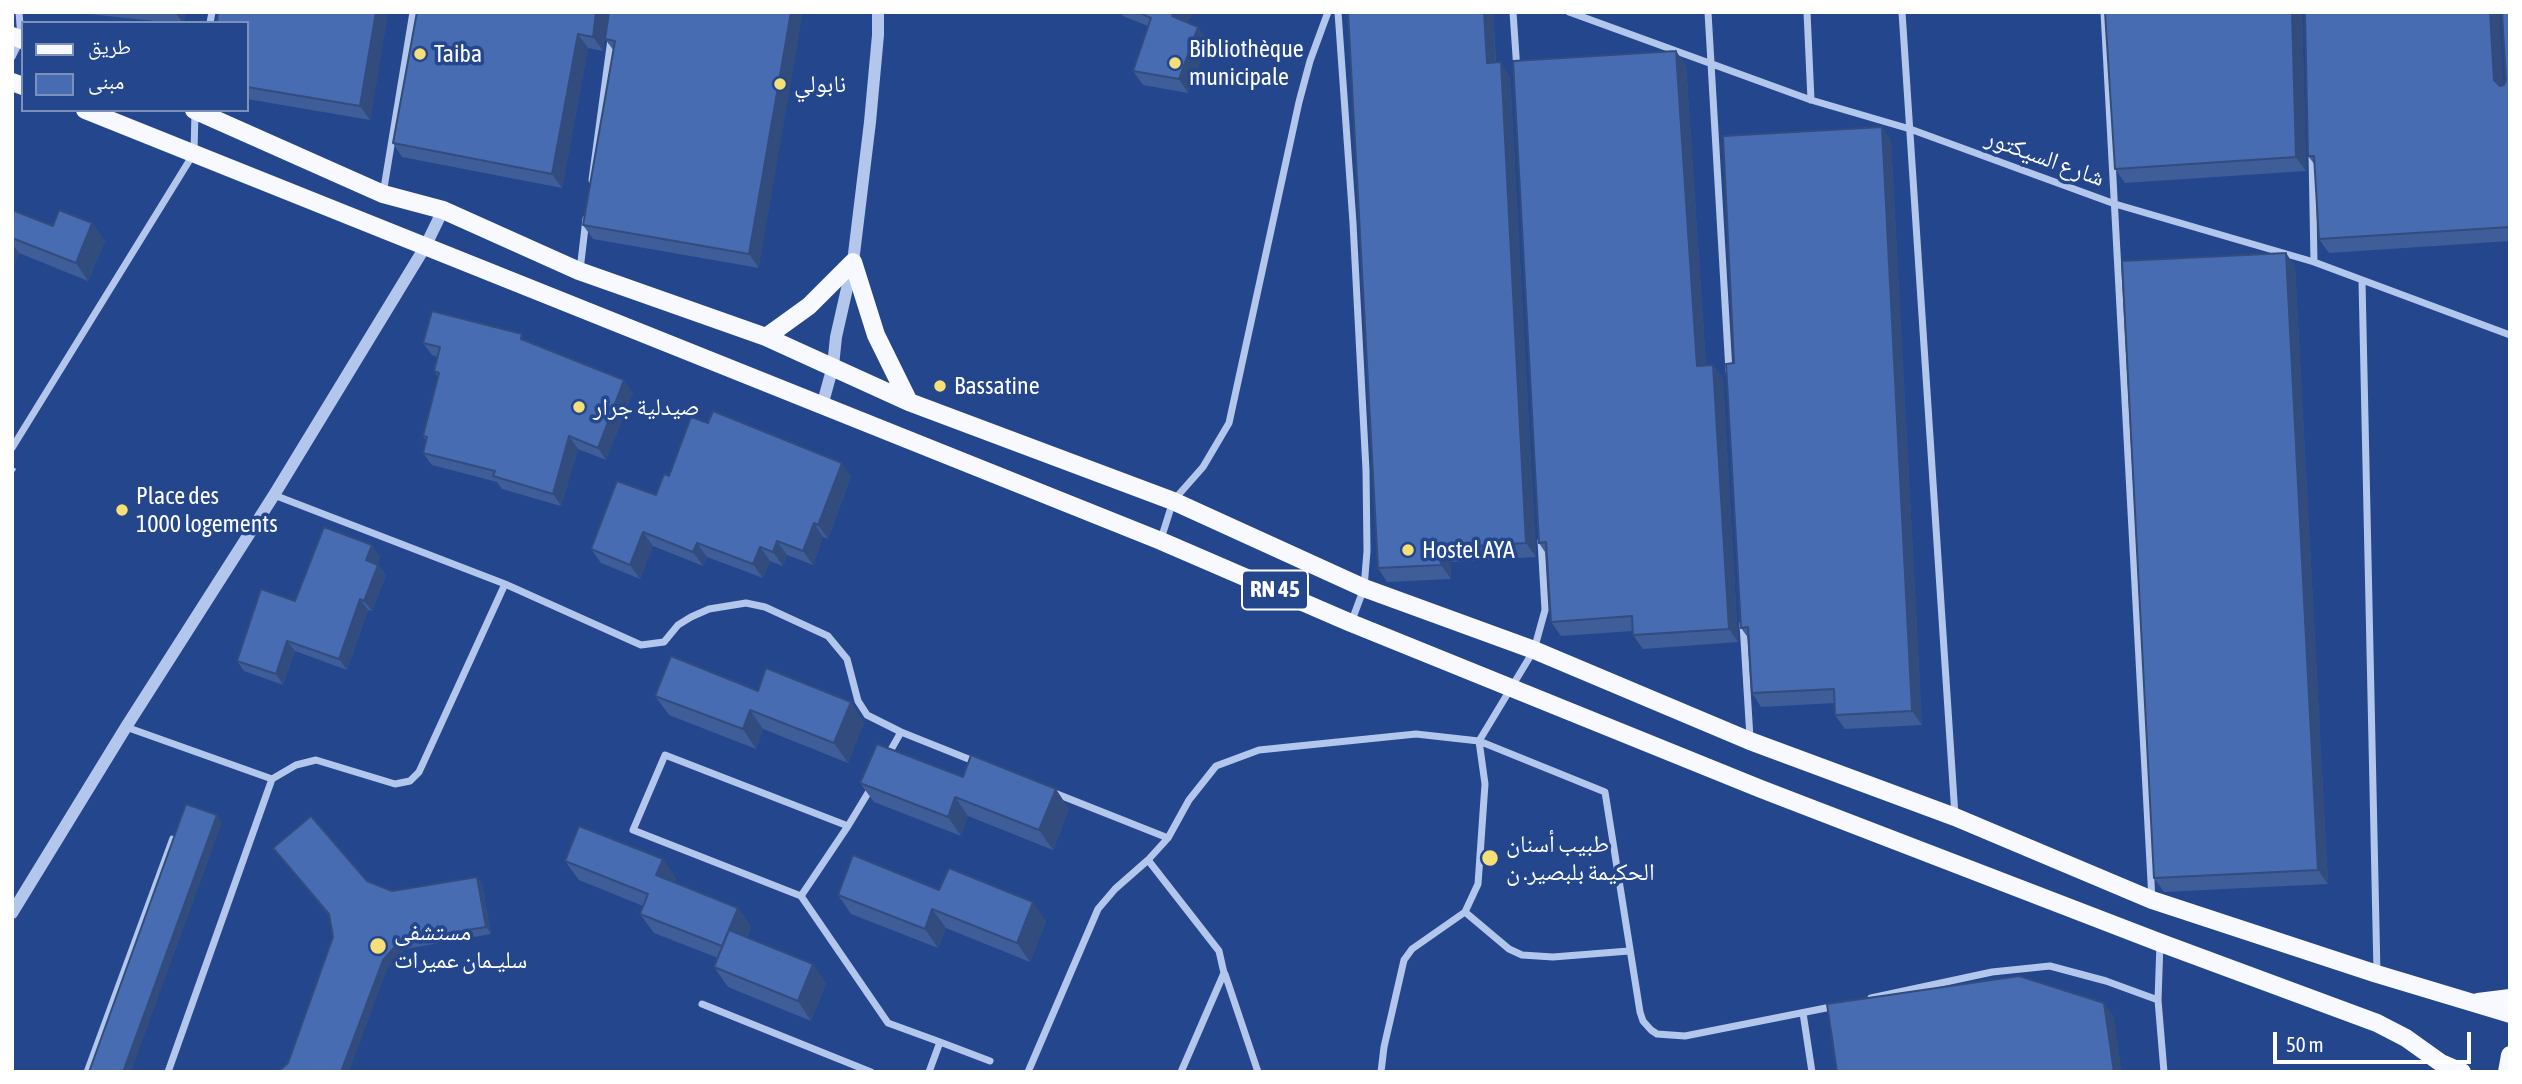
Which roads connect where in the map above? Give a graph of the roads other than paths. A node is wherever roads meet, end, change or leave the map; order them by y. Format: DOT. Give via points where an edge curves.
graph roads {
  1 [pos="19,12"];
  2 [pos="413,12"];
  3 [pos="877,12"];
  4 [pos="1328,12"];
  5 [pos="1338,12"];
  6 [pos="1513,12"];
  7 [pos="1569,12"];
  8 [pos="1708,12"];
  9 [pos="1807,12"];
  10 [pos="1902,12"];
  11 [pos="2104,12"];
  12 [pos="612,26"];
  13 [pos="19,38"];
  14 [pos="12,57"];
  15 [pos="1711,62"];
  16 [pos="1517,82"];
  17 [pos="1811,100"];
  18 [pos="90,112"];
  19 [pos="195,112"];
  20 [pos="199,112"];
  21 [pos="1910,129"];
  22 [pos="2312,151"];
  23 [pos="194,153"];
  24 [pos="590,189"];
  25 [pos="383,194"];
  26 [pos="2115,204"];
  27 [pos="443,210"];
  28 [pos="587,216"];
  29 [pos="425,247"];
  30 [pos="853,262"];
  31 [pos="2314,262"];
  32 [pos="579,271"];
  33 [pos="2362,281"];
  34 [pos="2510,335"];
  35 [pos="766,337"];
  36 [pos="833,366"];
  37 [pos="1729,381"];
  38 [pos="909,402"];
  39 [pos="822,406"];
  40 [pos="12,447"];
  41 [pos="274,495"];
  42 [pos="1173,501"];
  43 [pos="1541,527"];
  44 [pos="1161,541"];
  45 [pos="505,584"];
  46 [pos="1364,588"];
  47 [pos="1743,616"];
  48 [pos="1351,623"];
  49 [pos="1534,650"];
  50 [pos="1512,688"];
  51 [pos="127,727"];
  52 [pos="901,732"];
  53 [pos="1479,741"];
  54 [pos="1750,741"];
  55 [pos="883,764"];
  56 [pos="990,767"];
  57 [pos="878,775"];
  58 [pos="272,779"];
  59 [pos="1041,787"];
  60 [pos="1955,817"];
  61 [pos="848,826"];
  62 [pos="172,838"];
  63 [pos="1168,838"];
  64 [pos="1148,860"];
  65 [pos="801,896"];
  66 [pos="2152,900"];
  67 [pos="1465,912"];
  68 [pos="12,913"];
  69 [pos="2161,943"];
  70 [pos="1629,951"];
  71 [pos="1224,973"];
  72 [pos="2377,974"];
  73 [pos="2510,998"];
  74 [pos="2158,1000"];
  75 [pos="1857,1002"];
  76 [pos="2470,1003"];
  77 [pos="702,1004"];
  78 [pos="1843,1004"];
  79 [pos="1803,1013"];
  80 [pos="2510,1014"];
  81 [pos="940,1042"];
  82 [pos="2510,1055"];
  83 [pos="990,1061"];
  84 [pos="2444,1068"];
  85 [pos="86,1072"];
  86 [pos="168,1072"];
  87 [pos="871,1072"];
  88 [pos="929,1072"];
  89 [pos="1028,1072"];
  90 [pos="1181,1072"];
  91 [pos="1258,1072"];
  92 [pos="1381,1072"];
  93 [pos="1812,1072"];
  94 [pos="2164,1072"];
  95 [pos="2462,1072"];
  96 [pos="2507,1072"];
  1 -- 13 [label="street"];
  2 -- 25 [label="street"];
  3 -- 30 [label="street"];
  4 -- 42 [label="street" via="1299,102 1229,423 1203,467"];
  5 -- 46 [label="street" via="1366,470"];
  6 -- 16 [label="street"];
  7 -- 15 [label="street, شارع السيكتور"];
  8 -- 15 [label="street"];
  9 -- 17 [label="street"];
  10 -- 21 [label="street"];
  11 -- 26 [label="street"];
  12 -- 24 [label="street"];
  13 -- 14 [label="street"];
  15 -- 17 [label="street, شارع السيكتور"];
  15 -- 37 [label="street"];
  17 -- 21 [label="street, شارع السيكتور"];
  18 -- 23 [label="main road, RN 45"];
  19 -- 23 [label="street"];
  20 -- 25 [label="main road, RN 45"];
  21 -- 26 [label="street, شارع السيكتور"];
  21 -- 60 [label="street"];
  22 -- 31 [label="street"];
  23 -- 29 [label="main road, RN 45"];
  23 -- 40 [label="street"];
  25 -- 27 [label="main road, RN 45"];
  26 -- 31 [label="street, شارع السيكتور"];
  26 -- 66 [label="street"];
  27 -- 29 [label="street"];
  27 -- 32 [label="main road, RN 45"];
  28 -- 32 [label="street"];
  29 -- 39 [label="main road, RN 45"];
  29 -- 41 [label="street"];
  30 -- 35 [label="main road" via="809,306"];
  30 -- 36 [label="street"];
  30 -- 38 [label="main road" via="876,335"];
  31 -- 33 [label="street, شارع السيكتور"];
  32 -- 35 [label="main road, RN 45"];
  33 -- 34 [label="street, شارع السيكتور"];
  33 -- 72 [label="street"];
  35 -- 36 [label="main road, RN 45"];
  36 -- 38 [label="main road, RN 45"];
  36 -- 39 [label="street"];
  38 -- 42 [label="main road, RN 45"];
  39 -- 44 [label="main road, RN 45"];
  41 -- 45 [label="street"];
  41 -- 51 [label="street"];
  42 -- 44 [label="street"];
  42 -- 46 [label="main road, RN 45"];
  43 -- 49 [label="street" via="1545,610"];
  44 -- 48 [label="main road, RN 45"];
  45 -- 52 [label="street" via="641,645 664,642 678,625 709,609 746,603 765,607 828,636 847,659 858,701 867,715"];
  45 -- 58 [label="street" via="419,772 410,781 395,784 316,760"];
  46 -- 48 [label="street"];
  46 -- 49 [label="main road, RN 45"];
  47 -- 54 [label="street"];
  48 -- 50 [label="main road, RN 45"];
  49 -- 50 [label="street"];
  49 -- 54 [label="main road, RN 45"];
  50 -- 53 [label="street"];
  50 -- 69 [label="main road, RN 45"];
  51 -- 58 [label="street"];
  51 -- 68 [label="street"];
  52 -- 55 [label="street"];
  52 -- 56 [label="street"];
  53 -- 63 [label="street" via="1416,734 1259,750 1216,766 1189,800"];
  53 -- 67 [label="street" via="1485,784 1480,866 1478,884"];
  53 -- 70 [label="street" via="1605,792"];
  54 -- 60 [label="main road, RN 45"];
  57 -- 61 [label="street"];
  58 -- 86 [label="street"];
  59 -- 63 [label="street"];
  60 -- 66 [label="main road, RN 45"];
  61 -- 65 [label="street"];
  61 -- 65 [label="street" via="665,755 633,830"];
  62 -- 85 [label="lane"];
  63 -- 64 [label="street"];
  64 -- 71 [label="street" via="1219,951"];
  64 -- 89 [label="street" via="1098,909"];
  65 -- 81 [label="street" via="888,1023"];
  66 -- 72 [label="main road, RN 45"];
  67 -- 70 [label="street" via="1522,955"];
  67 -- 92 [label="street" via="1412,949 1404,960"];
  69 -- 74 [label="street"];
  69 -- 84 [label="main road, RN 45" via="2377,1023 2406,1038"];
  70 -- 79 [label="street" via="1643,1021 1657,1034 1685,1036"];
  71 -- 90 [label="street"];
  71 -- 91 [label="street"];
  72 -- 76 [label="main road, RN 45"];
  73 -- 76 [label="main road"];
  74 -- 75 [label="street" via="2050,966 1992,972"];
  74 -- 94 [label="street"];
  76 -- 80 [label="main road, RN 45"];
  77 -- 87 [label="street"];
  78 -- 79 [label="street"];
  79 -- 93 [label="street"];
  81 -- 83 [label="street"];
  81 -- 88 [label="street"];
  82 -- 96 [label="main road"];
  84 -- 95 [label="main road, RN 45"];
}
